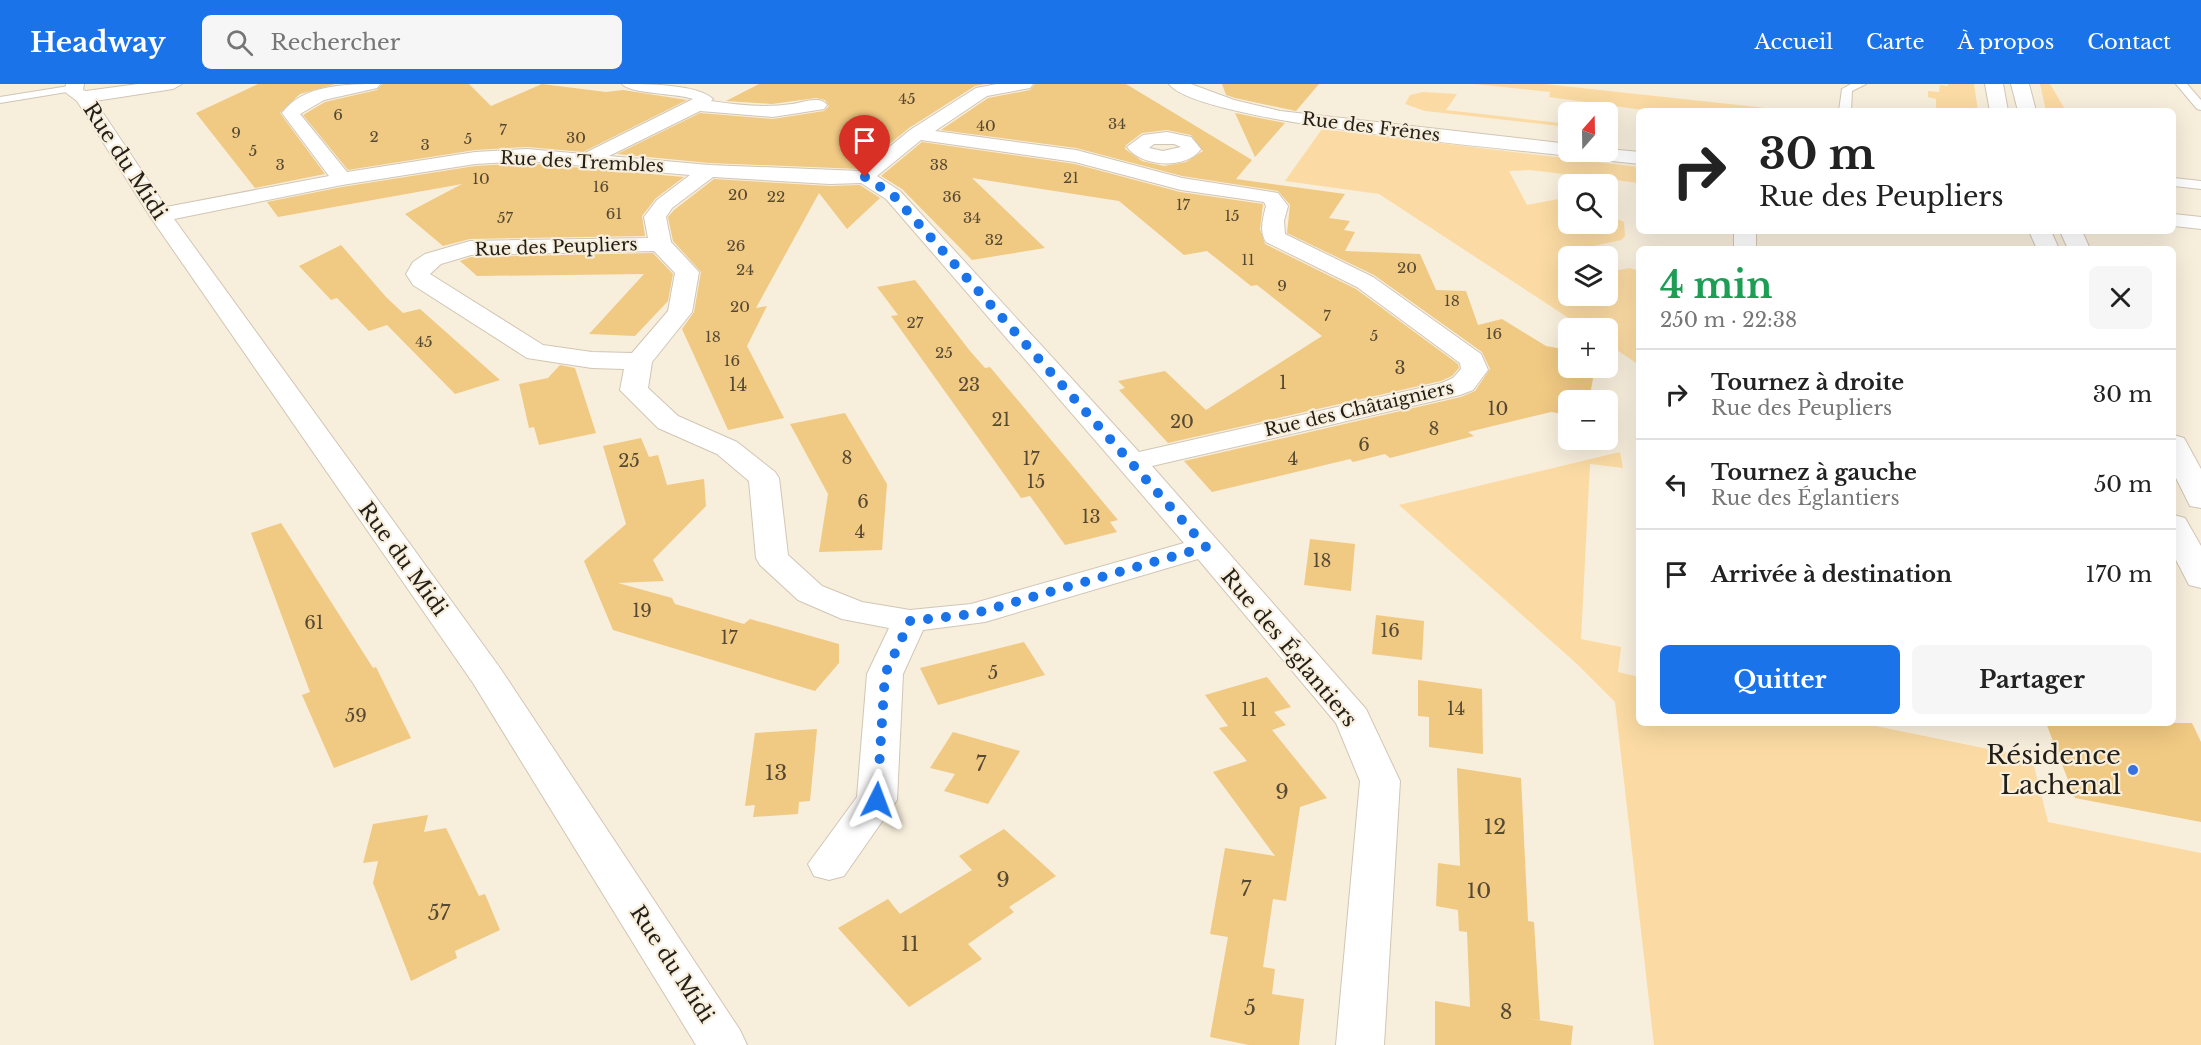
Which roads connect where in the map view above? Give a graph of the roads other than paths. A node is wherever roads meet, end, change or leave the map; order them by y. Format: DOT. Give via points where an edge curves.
graph roads {
  1 [pos="173,84"];
  2 [pos="371,84"];
  3 [pos="631,84"];
  4 [pos="1024,84"];
  5 [pos="1178,84"];
  6 [pos="1861,84"];
  7 [pos="1994,84"];
  8 [pos="2020,84"];
  9 [pos="2181,84"];
  10 [pos="78,90"];
  11 [pos="704,96"];
  12 [pos="0,100"];
  13 [pos="818,105"];
  14 [pos="2201,107"];
  15 [pos="1845,108"];
  16 [pos="1998,108"];
  17 [pos="2026,108"];
  18 [pos="917,134"];
  19 [pos="1558,149"];
  20 [pos="1157,156"];
  21 [pos="1618,156"];
  22 [pos="1636,158"];
  23 [pos="586,160"];
  24 [pos="709,171"];
  25 [pos="1138,174"];
  26 [pos="865,177"];
  27 [pos="342,179"];
  28 [pos="2176,182"];
  29 [pos="2201,185"];
  30 [pos="160,214"];
  31 [pos="2176,220"];
  32 [pos="2201,223"];
  33 [pos="660,244"];
  34 [pos="639,360"];
  35 [pos="2176,454"];
  36 [pos="1132,462"];
  37 [pos="2186,502"];
  38 [pos="1206,547"];
  39 [pos="2201,578"];
  40 [pos="910,621"];
  41 [pos="829,864"];
  42 [pos="723,1045"];
  43 [pos="1360,1045"];
  1 -- 10 [label="street"];
  2 -- 27 [label="street" via="323,94 301,103 291,113"];
  3 -- 11 [label="street"];
  4 -- 18 [label="street" via="982,92"];
  5 -- 19 [label="street, Rue des Frênes" via="1231,105 1280,116"];
  6 -- 15 [label="lane" via="1847,89"];
  7 -- 16 [label="street"];
  8 -- 17 [label="street"];
  9 -- 14 [label="lane"];
  10 -- 12 [label="lane"];
  10 -- 30 [label="street, Rue du Midi"];
  11 -- 13 [label="street" via="758,113"];
  11 -- 23 [label="street"];
  18 -- 25 [label="street, Rue des Châtaigniers" via="1076,156"];
  18 -- 26 [label="street"];
  20 -- 25 [label="street"];
  21 -- 22 [label="street"];
  23 -- 24 [label="street, Rue des Trembles"];
  23 -- 27 [label="street, Rue des Trembles" via="527,155 475,158"];
  24 -- 26 [label="street, Rue des Trembles"];
  24 -- 33 [label="street, Rue des Peupliers" via="664,204 655,217"];
  25 -- 36 [label="street, Rue des Châtaigniers" via="1271,197 1278,206 1273,221 1274,237 1365,282 1472,360 1475,370 1463,384 1450,389"];
  26 -- 36 [label="street, Rue des Églantiers" via="893,195"];
  27 -- 30 [label="street, Rue des Trembles"];
  28 -- 29 [label="lane"];
  30 -- 42 [label="street, Rue du Midi" via="487,676"];
  31 -- 32 [label="street"];
  33 -- 34 [label="street, Rue des Peupliers" via="687,272 680,312"];
  33 -- 34 [label="street, Rue des Peupliers" via="470,248 433,259 418,274 421,280 536,352 592,360"];
  34 -- 40 [label="street" via="634,390 668,422 727,448 764,478 772,558 810,593 854,611"];
  35 -- 37 [label="street"];
  36 -- 38 [label="street, Rue des Églantiers"];
  37 -- 39 [label="street"];
  38 -- 40 [label="street" via="973,614"];
  38 -- 43 [label="street, Rue des Églantiers" via="1353,718 1380,781"];
  40 -- 41 [label="street" via="885,674 877,800"];
}
